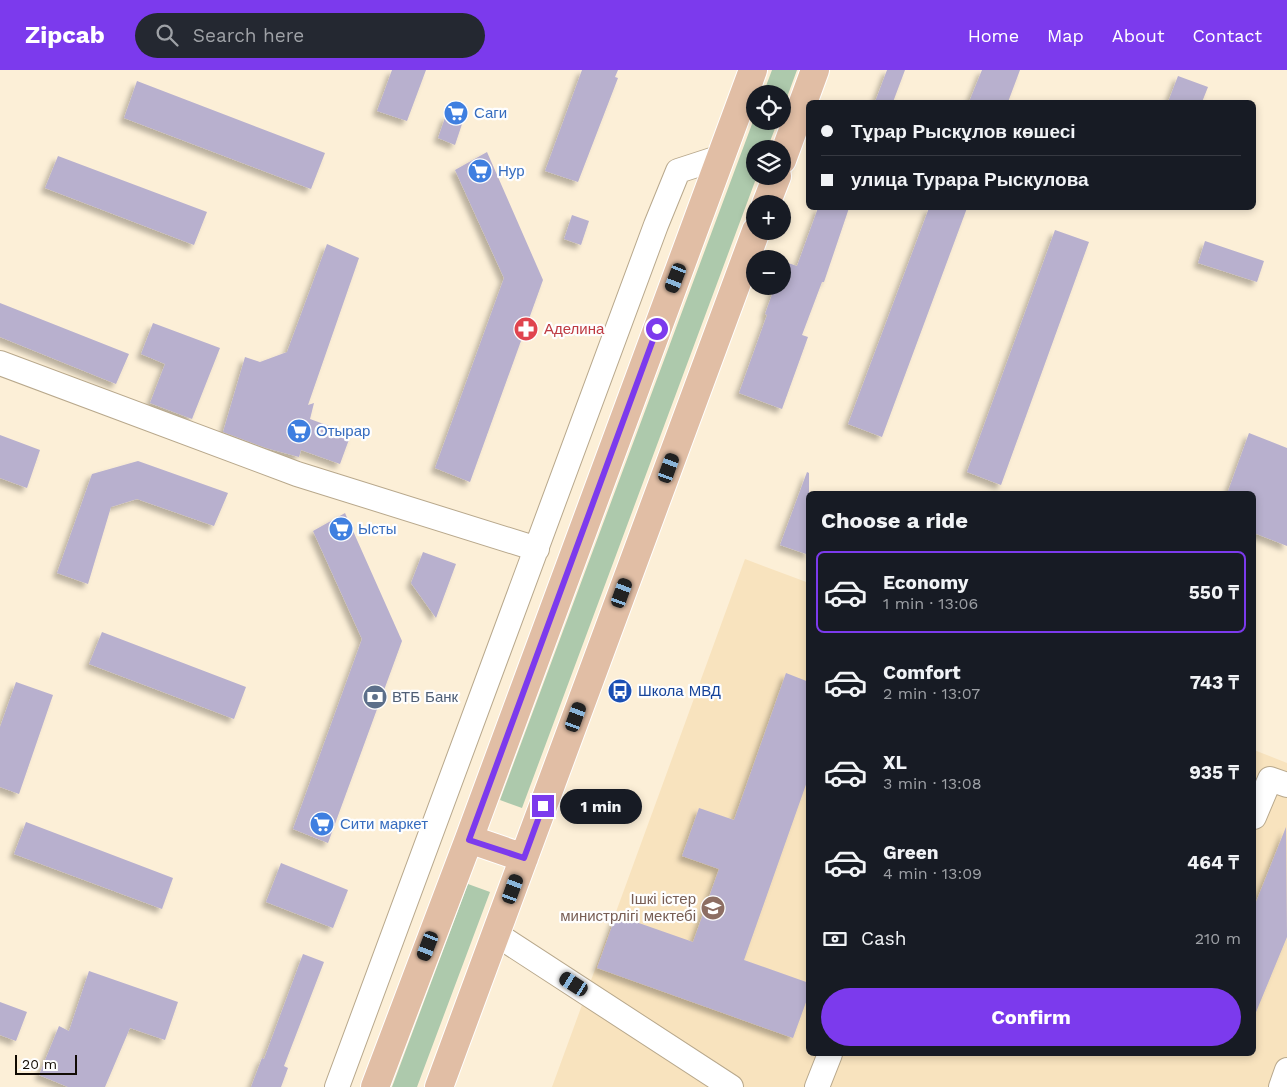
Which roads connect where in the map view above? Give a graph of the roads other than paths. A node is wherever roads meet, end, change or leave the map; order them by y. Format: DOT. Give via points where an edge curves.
graph roads {
  1 [pos="753,70"];
  2 [pos="815,70"];
  3 [pos="789,140"];
  4 [pos="721,157"];
  5 [pos="753,240"];
  6 [pos="0,364"];
  7 [pos="537,549"];
  8 [pos="1287,785"];
  9 [pos="1256,812"];
  10 [pos="469,840"];
  11 [pos="524,858"];
  12 [pos="496,934"];
  13 [pos="829,1056"];
  14 [pos="1287,1070"];
  15 [pos="337,1087"];
  16 [pos="374,1087"];
  17 [pos="439,1087"];
  18 [pos="731,1087"];
  19 [pos="817,1087"];
  20 [pos="1281,1087"];
  1 -- 4 [label="main road"];
  2 -- 3 [label="main road"];
  4 -- 7 [label="street" via="678,171"];
  4 -- 10 [label="main road"];
  5 -- 11 [label="main road"];
  6 -- 7 [label="street" via="296,474"];
  7 -- 15 [label="street"];
  8 -- 9 [label="street" via="1270,779"];
  10 -- 11 [label="main road"];
  10 -- 16 [label="main road"];
  11 -- 12 [label="main road"];
  12 -- 17 [label="main road"];
  12 -- 18 [label="street"];
  13 -- 19 [label="street"];
  14 -- 20 [label="street"];
}
